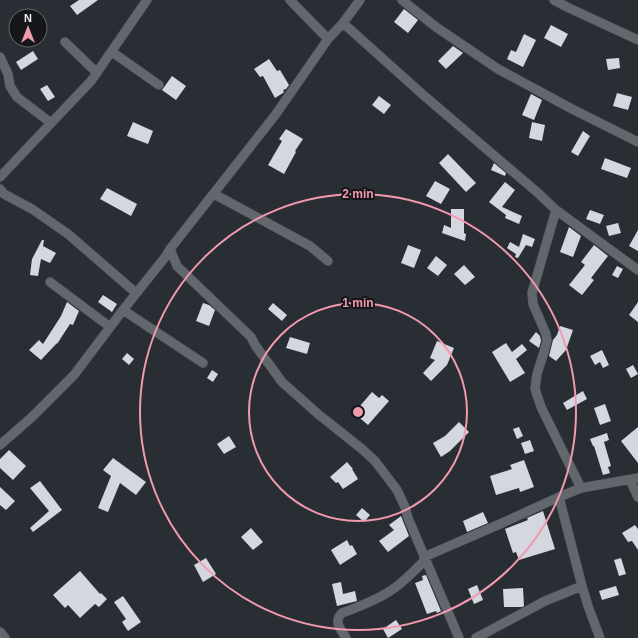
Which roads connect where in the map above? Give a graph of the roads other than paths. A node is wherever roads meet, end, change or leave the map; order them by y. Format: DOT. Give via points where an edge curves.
graph roads {
  1 [pos="148,0"];
  2 [pos="290,0"];
  3 [pos="360,0"];
  4 [pos="402,0"];
  5 [pos="554,0"];
  6 [pos="343,23"];
  7 [pos="328,39"];
  8 [pos="638,40"];
  9 [pos="65,42"];
  10 [pos="112,52"];
  11 [pos="0,57"];
  12 [pos="2,68"];
  13 [pos="97,73"];
  14 [pos="159,85"];
  15 [pos="51,123"];
  16 [pos="638,142"];
  17 [pos="0,177"];
  18 [pos="0,190"];
  19 [pos="214,194"];
  20 [pos="556,210"];
  21 [pos="170,249"];
  22 [pos="328,261"];
  23 [pos="160,264"];
  24 [pos="177,266"];
  25 [pos="638,268"];
  26 [pos="50,282"];
  27 [pos="136,293"];
  28 [pos="123,310"];
  29 [pos="110,327"];
  30 [pos="203,363"];
  31 [pos="0,445"];
  32 [pos="634,479"];
  33 [pos="581,488"];
  34 [pos="559,497"];
  35 [pos="638,497"];
  36 [pos="425,559"];
  37 [pos="582,586"];
  38 [pos="0,632"];
  39 [pos="5,638"];
  40 [pos="346,638"];
  41 [pos="459,638"];
  42 [pos="476,638"];
  43 [pos="600,638"];
  1 -- 10 [label="street"];
  2 -- 7 [label="street"];
  3 -- 6 [label="street"];
  4 -- 16 [label="street" via="436,27 498,69"];
  5 -- 8 [label="street"];
  6 -- 7 [label="street"];
  6 -- 20 [label="street"];
  7 -- 19 [label="street" via="276,114"];
  9 -- 13 [label="street"];
  10 -- 13 [label="street"];
  10 -- 14 [label="street"];
  11 -- 12 [label="street"];
  12 -- 15 [label="street" via="8,74 10,86 17,97"];
  13 -- 15 [label="street"];
  15 -- 17 [label="street"];
  18 -- 27 [label="street" via="68,234"];
  19 -- 21 [label="street"];
  19 -- 22 [label="street" via="310,246"];
  20 -- 25 [label="street"];
  20 -- 33 [label="street" via="532,293 533,304 547,341 535,389 540,407"];
  21 -- 23 [label="street"];
  21 -- 24 [label="street"];
  23 -- 24 [label="street"];
  23 -- 27 [label="street"];
  24 -- 36 [label="street" via="251,337 282,382 375,461 405,507"];
  26 -- 29 [label="street"];
  27 -- 28 [label="street"];
  28 -- 29 [label="street"];
  28 -- 30 [label="street"];
  29 -- 31 [label="street" via="74,375"];
  32 -- 33 [label="street"];
  32 -- 35 [label="street"];
  33 -- 34 [label="street"];
  34 -- 36 [label="street"];
  34 -- 37 [label="street"];
  36 -- 40 [label="street" via="405,580 390,591 342,613 338,623"];
  36 -- 41 [label="street"];
  37 -- 42 [label="street" via="545,601"];
  37 -- 43 [label="street"];
  38 -- 39 [label="street"];
}
